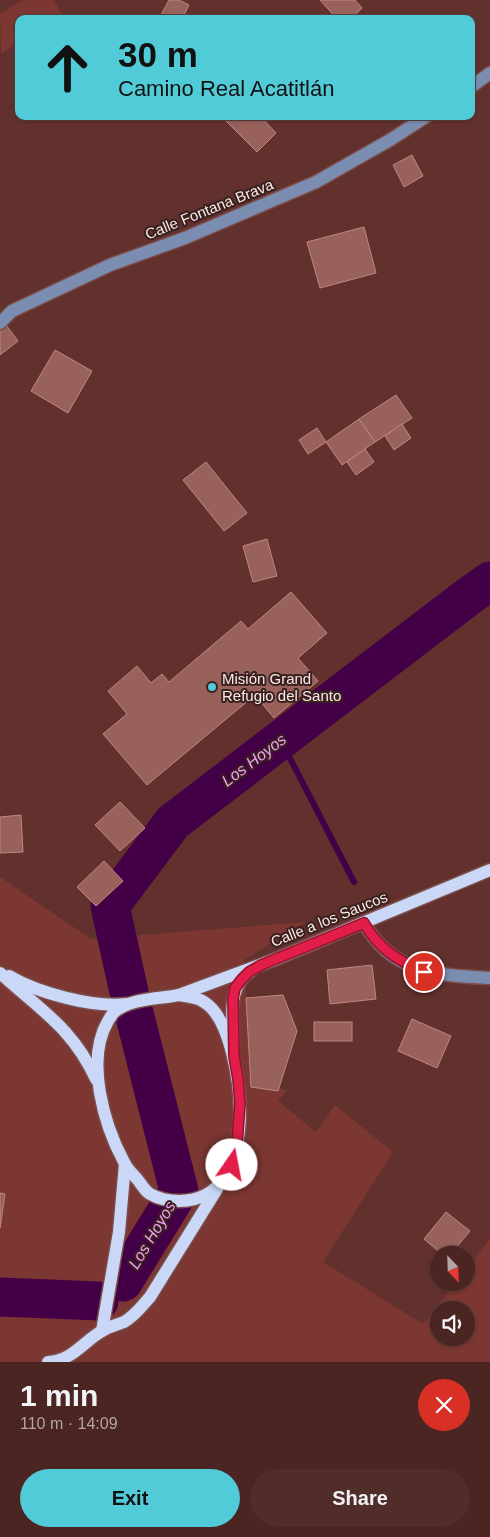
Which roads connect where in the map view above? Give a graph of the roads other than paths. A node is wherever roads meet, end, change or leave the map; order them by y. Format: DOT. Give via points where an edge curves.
graph roads {
  1 [pos="490,73"];
  2 [pos="475,84"];
  3 [pos="421,120"];
  4 [pos="0,323"];
  5 [pos="490,870"];
  6 [pos="364,923"];
  7 [pos="261,965"];
  8 [pos="0,972"];
  9 [pos="490,978"];
  10 [pos="179,995"];
  11 [pos="129,1003"];
  12 [pos="234,1056"];
  13 [pos="100,1089"];
  14 [pos="125,1164"];
  15 [pos="220,1184"];
  16 [pos="102,1331"];
  17 [pos="48,1362"];
  1 -- 2 [label="street"];
  3 -- 4 [label="street, Calle Fontana Brava" via="316,182 185,238 110,264 12,312"];
  5 -- 6 [label="main road, Calle a los Saucos"];
  6 -- 7 [label="main road, Calle a los Saucos"];
  6 -- 9 [label="street" via="384,950 424,972"];
  7 -- 10 [label="main road, Calle a los Saucos"];
  7 -- 12 [label="main road" via="249,972 235,988"];
  8 -- 11 [label="main road" via="72,999 102,1005"];
  8 -- 13 [label="main road" via="57,1021 87,1060"];
  10 -- 11 [label="main road"];
  10 -- 12 [label="main road" via="198,999 211,1007 226,1033"];
  11 -- 13 [label="main road" via="113,1013 102,1032 97,1054"];
  12 -- 15 [label="main road" via="240,1123 232,1165"];
  13 -- 14 [label="main road" via="107,1122"];
  14 -- 15 [label="main road" via="149,1194 168,1201 188,1201 207,1195"];
  14 -- 16 [label="main road" via="119,1232"];
  15 -- 16 [label="main road" via="150,1297 125,1321"];
  16 -- 17 [label="main road" via="68,1356"];
}
